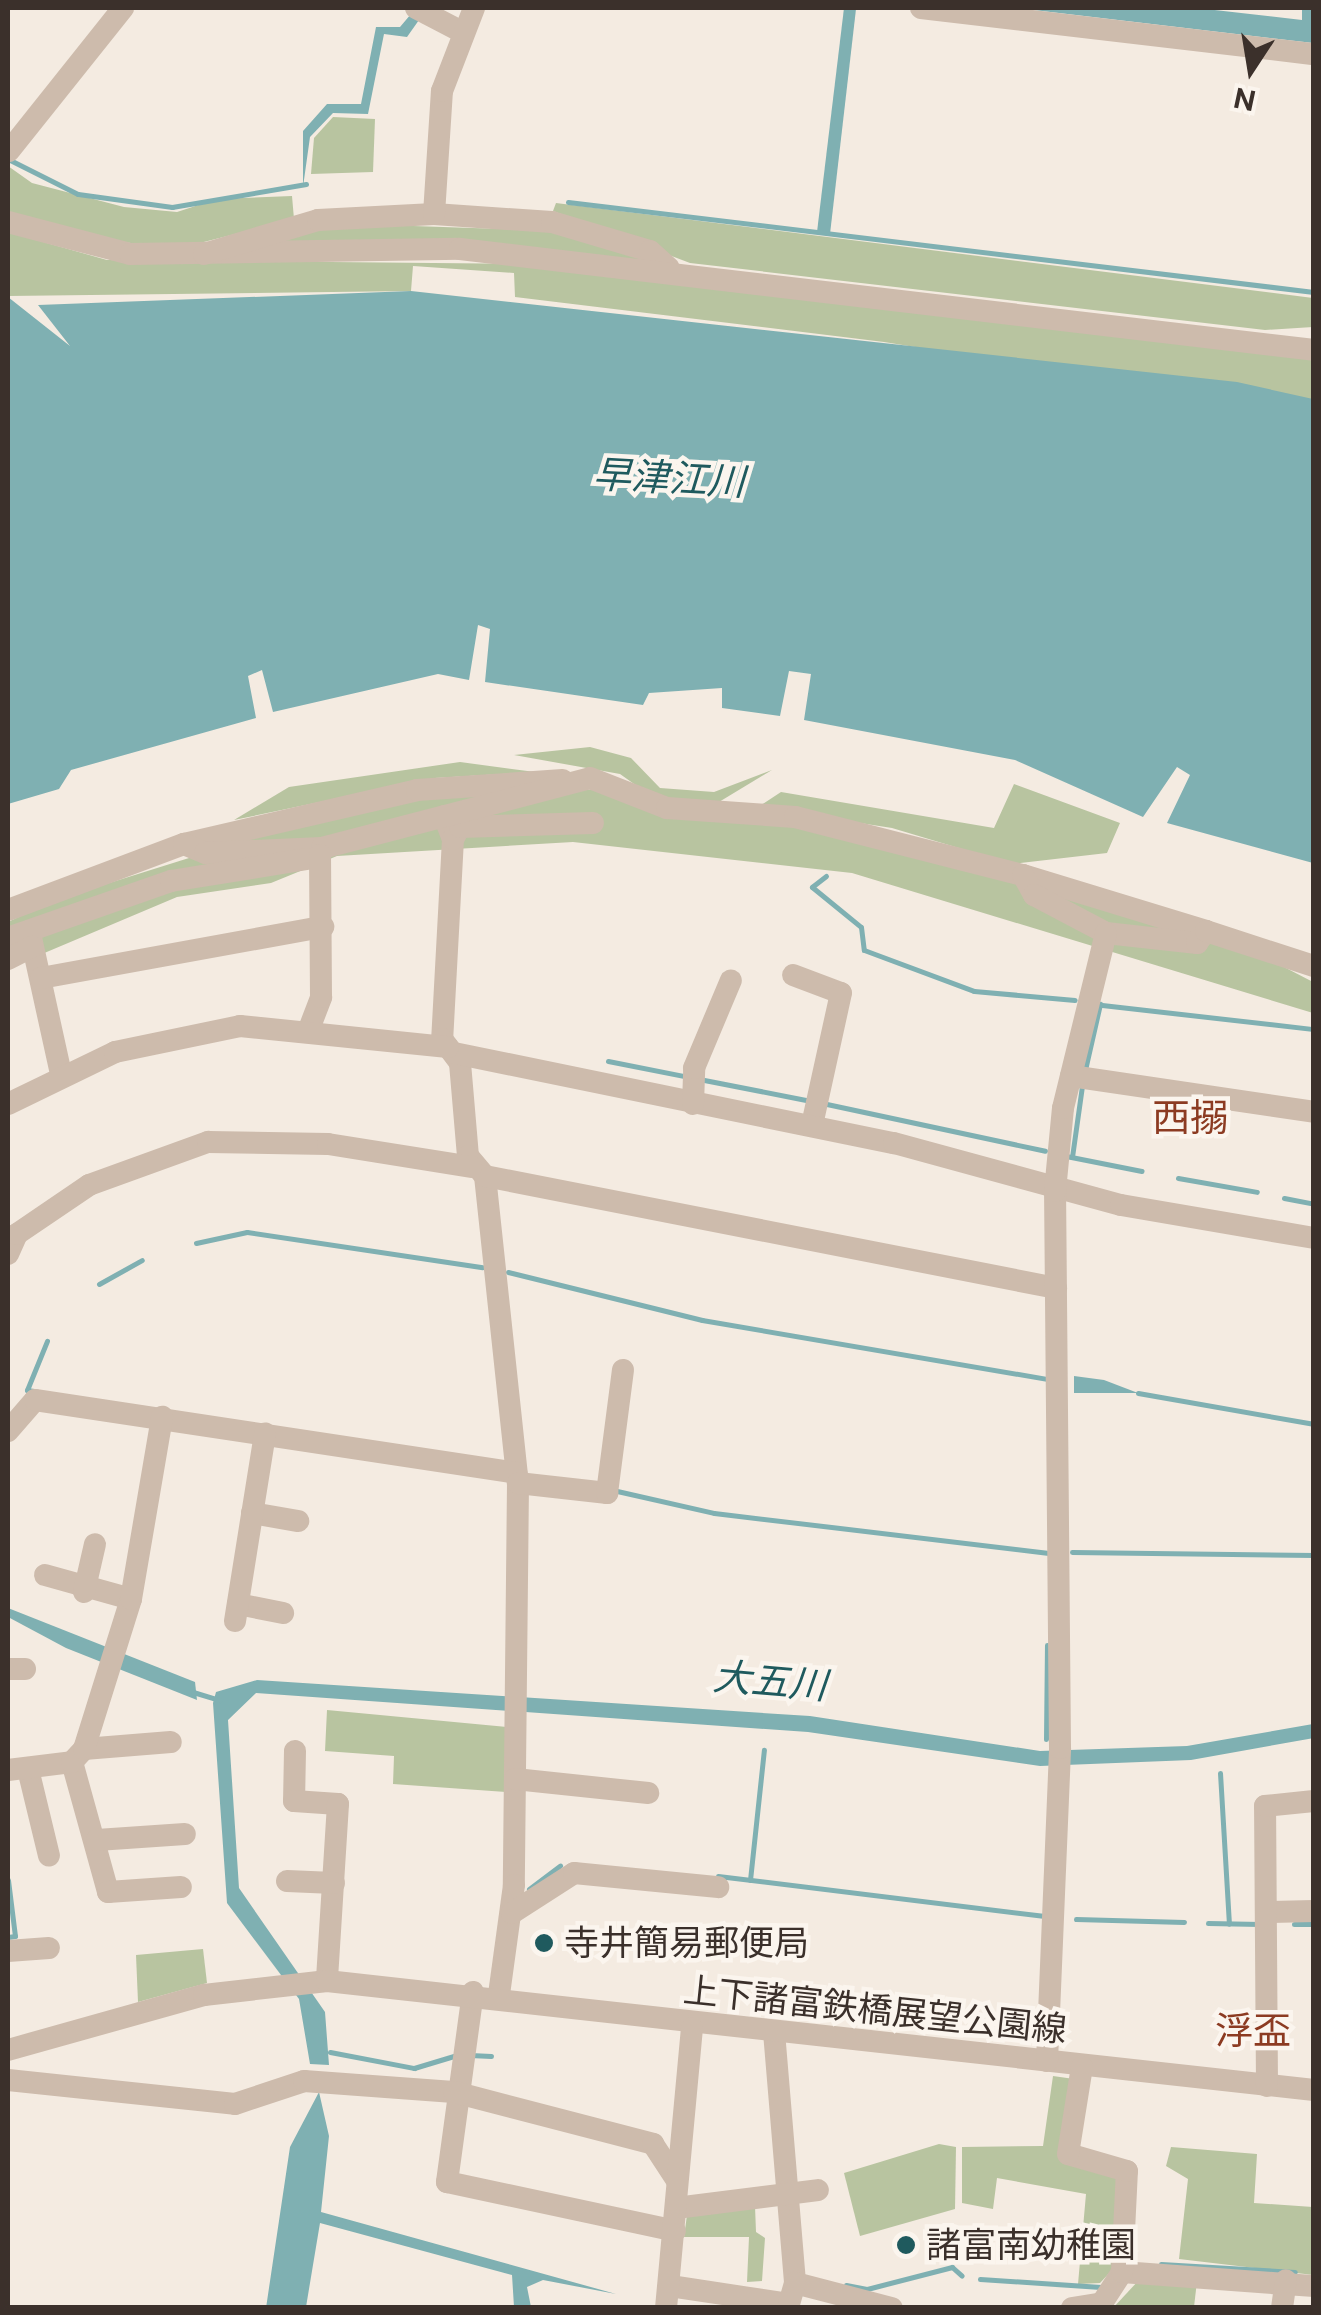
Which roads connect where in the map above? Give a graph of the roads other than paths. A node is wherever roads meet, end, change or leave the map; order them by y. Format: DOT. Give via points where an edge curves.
graph roads {
  1 [pos="123,8"];
  2 [pos="416,8"];
  3 [pos="474,8"];
  4 [pos="921,8"];
  5 [pos="453,41"];
  6 [pos="1314,54"];
  7 [pos="8,152"];
  8 [pos="434,214"];
  9 [pos="8,222"];
  10 [pos="198,259"];
  11 [pos="669,268"];
  12 [pos="1314,339"];
  13 [pos="1271,344"];
  14 [pos="1314,350"];
  15 [pos="563,780"];
  16 [pos="444,816"];
  17 [pos="593,823"];
  18 [pos="453,839"];
  19 [pos="184,844"];
  20 [pos="321,852"];
  21 [pos="1024,875"];
  22 [pos="8,910"];
  23 [pos="323,927"];
  24 [pos="1206,931"];
  25 [pos="1106,932"];
  26 [pos="23,939"];
  27 [pos="8,959"];
  28 [pos="1314,966"];
  29 [pos="794,975"];
  30 [pos="41,978"];
  31 [pos="731,980"];
  32 [pos="309,1030"];
  33 [pos="452,1050"];
  34 [pos="61,1074"];
  35 [pos="1071,1076"];
  36 [pos="695,1088"];
  37 [pos="8,1104"];
  38 [pos="813,1111"];
  39 [pos="1314,1112"];
  40 [pos="478,1172"];
  41 [pos="1055,1190"];
  42 [pos="11,1237"];
  43 [pos="1314,1238"];
  44 [pos="1056,1288"];
  45 [pos="623,1370"];
  46 [pos="162,1417"];
  47 [pos="8,1431"];
  48 [pos="265,1433"];
  49 [pos="518,1478"];
  50 [pos="252,1513"];
  51 [pos="298,1520"];
  52 [pos="94,1544"];
  53 [pos="45,1575"];
  54 [pos="84,1592"];
  55 [pos="130,1598"];
  56 [pos="283,1613"];
  57 [pos="170,1742"];
  58 [pos="295,1751"];
  59 [pos="78,1755"];
  60 [pos="18,1770"];
  61 [pos="515,1778"];
  62 [pos="648,1793"];
  63 [pos="1314,1801"];
  64 [pos="185,1834"];
  65 [pos="97,1840"];
  66 [pos="49,1856"];
  67 [pos="287,1881"];
  68 [pos="334,1883"];
  69 [pos="182,1887"];
  70 [pos="718,1887"];
  71 [pos="1314,1911"];
  72 [pos="1272,1912"];
  73 [pos="512,1913"];
  74 [pos="49,1948"];
  75 [pos="8,1952"];
  76 [pos="318,1981"];
  77 [pos="473,1992"];
  78 [pos="499,1994"];
  79 [pos="692,2028"];
  80 [pos="774,2032"];
  81 [pos="8,2050"];
  82 [pos="1047,2061"];
  83 [pos="1082,2066"];
  84 [pos="8,2080"];
  85 [pos="1267,2086"];
  86 [pos="1314,2090"];
  87 [pos="454,2092"];
  88 [pos="676,2179"];
  89 [pos="818,2190"];
  90 [pos="786,2195"];
  91 [pos="675,2220"];
  92 [pos="1122,2272"];
  93 [pos="1286,2280"];
  94 [pos="794,2283"];
  95 [pos="1314,2286"];
  96 [pos="668,2297"];
  97 [pos="1103,2305"];
  98 [pos="892,2308"];
  99 [pos="1072,2308"];
  100 [pos="1282,2308"];
  1 -- 7 [label="street"];
  2 -- 5 [label="street"];
  3 -- 5 [label="street"];
  4 -- 6 [label="street"];
  5 -- 8 [label="street"];
  8 -- 10 [label="street" via="318,220 217,245"];
  8 -- 11 [label="street" via="552,222 650,250"];
  9 -- 10 [label="street" via="80,248"];
  10 -- 11 [label="street" via="460,249"];
  11 -- 13 [label="street"];
  12 -- 13 [label="street"];
  13 -- 14 [label="street"];
  15 -- 16 [label="street" via="546,794"];
  15 -- 19 [label="street" via="417,790"];
  15 -- 21 [label="street" via="618,784 667,808 888,835"];
  16 -- 18 [label="street"];
  16 -- 20 [label="street"];
  17 -- 18 [label="street" via="460,827"];
  18 -- 33 [label="street" via="440,1024"];
  19 -- 20 [label="street" via="205,854"];
  19 -- 22 [label="street"];
  20 -- 23 [label="street"];
  20 -- 26 [label="street" via="219,880 170,881"];
  21 -- 24 [label="street"];
  21 -- 25 [label="street" via="1034,896"];
  23 -- 30 [label="street"];
  23 -- 32 [label="street" via="321,996"];
  24 -- 25 [label="street" via="1196,943"];
  24 -- 28 [label="street"];
  25 -- 35 [label="street"];
  26 -- 27 [label="street"];
  26 -- 30 [label="street"];
  29 -- 38 [label="street" via="840,993"];
  30 -- 34 [label="street"];
  31 -- 36 [label="street"];
  32 -- 33 [label="street" via="400,1048"];
  32 -- 34 [label="street" via="184,1034"];
  33 -- 36 [label="street"];
  33 -- 40 [label="street"];
  34 -- 37 [label="street"];
  35 -- 39 [label="street"];
  35 -- 41 [label="street"];
  36 -- 38 [label="street"];
  38 -- 41 [label="street"];
  40 -- 42 [label="street" via="328,1144 208,1142 130,1165"];
  40 -- 44 [label="street"];
  40 -- 49 [label="street"];
  41 -- 43 [label="street"];
  41 -- 44 [label="street"];
  44 -- 82 [label="street" via="1060,1774"];
  45 -- 49 [label="street" via="607,1493"];
  46 -- 47 [label="street" via="35,1400"];
  46 -- 48 [label="street"];
  46 -- 55 [label="street"];
  48 -- 49 [label="street"];
  48 -- 50 [label="street"];
  49 -- 61 [label="street"];
  50 -- 51 [label="street"];
  50 -- 56 [label="street" via="236,1612"];
  52 -- 54 [label="street"];
  53 -- 54 [label="street"];
  54 -- 55 [label="street"];
  55 -- 59 [label="street"];
  57 -- 59 [label="street"];
  58 -- 68 [label="street" via="294,1801 338,1804"];
  59 -- 60 [label="street"];
  59 -- 65 [label="street"];
  60 -- 66 [label="street"];
  61 -- 62 [label="street"];
  61 -- 73 [label="street"];
  63 -- 72 [label="street" via="1265,1806"];
  64 -- 65 [label="street"];
  65 -- 69 [label="street" via="108,1892"];
  67 -- 68 [label="street"];
  68 -- 76 [label="street"];
  70 -- 73 [label="street" via="574,1874"];
  71 -- 72 [label="street"];
  72 -- 85 [label="street"];
  73 -- 78 [label="street"];
  74 -- 75 [label="street"];
  76 -- 77 [label="street, 上下諸富鉄橋展望公園線"];
  76 -- 81 [label="street, 上下諸富鉄橋展望公園線" via="279,1983"];
  77 -- 78 [label="street, 上下諸富鉄橋展望公園線"];
  77 -- 87 [label="street"];
  78 -- 79 [label="street, 上下諸富鉄橋展望公園線"];
  79 -- 80 [label="street, 上下諸富鉄橋展望公園線"];
  79 -- 88 [label="street"];
  80 -- 82 [label="street, 上下諸富鉄橋展望公園線"];
  80 -- 90 [label="street"];
  82 -- 83 [label="street, 上下諸富鉄橋展望公園線"];
  83 -- 85 [label="street, 上下諸富鉄橋展望公園線"];
  83 -- 92 [label="street" via="1068,2154 1127,2170"];
  84 -- 87 [label="street" via="235,2104 316,2081"];
  85 -- 86 [label="street, 上下諸富鉄橋展望公園線"];
  87 -- 88 [label="street" via="653,2144"];
  87 -- 91 [label="street" via="447,2182"];
  88 -- 91 [label="street"];
  89 -- 90 [label="street"];
  90 -- 91 [label="street"];
  90 -- 94 [label="street"];
  91 -- 96 [label="street"];
  92 -- 93 [label="street"];
  92 -- 97 [label="street"];
  93 -- 95 [label="street"];
  93 -- 100 [label="street"];
  94 -- 96 [label="street" via="789,2304"];
  94 -- 98 [label="street"];
  97 -- 99 [label="street"];
}
